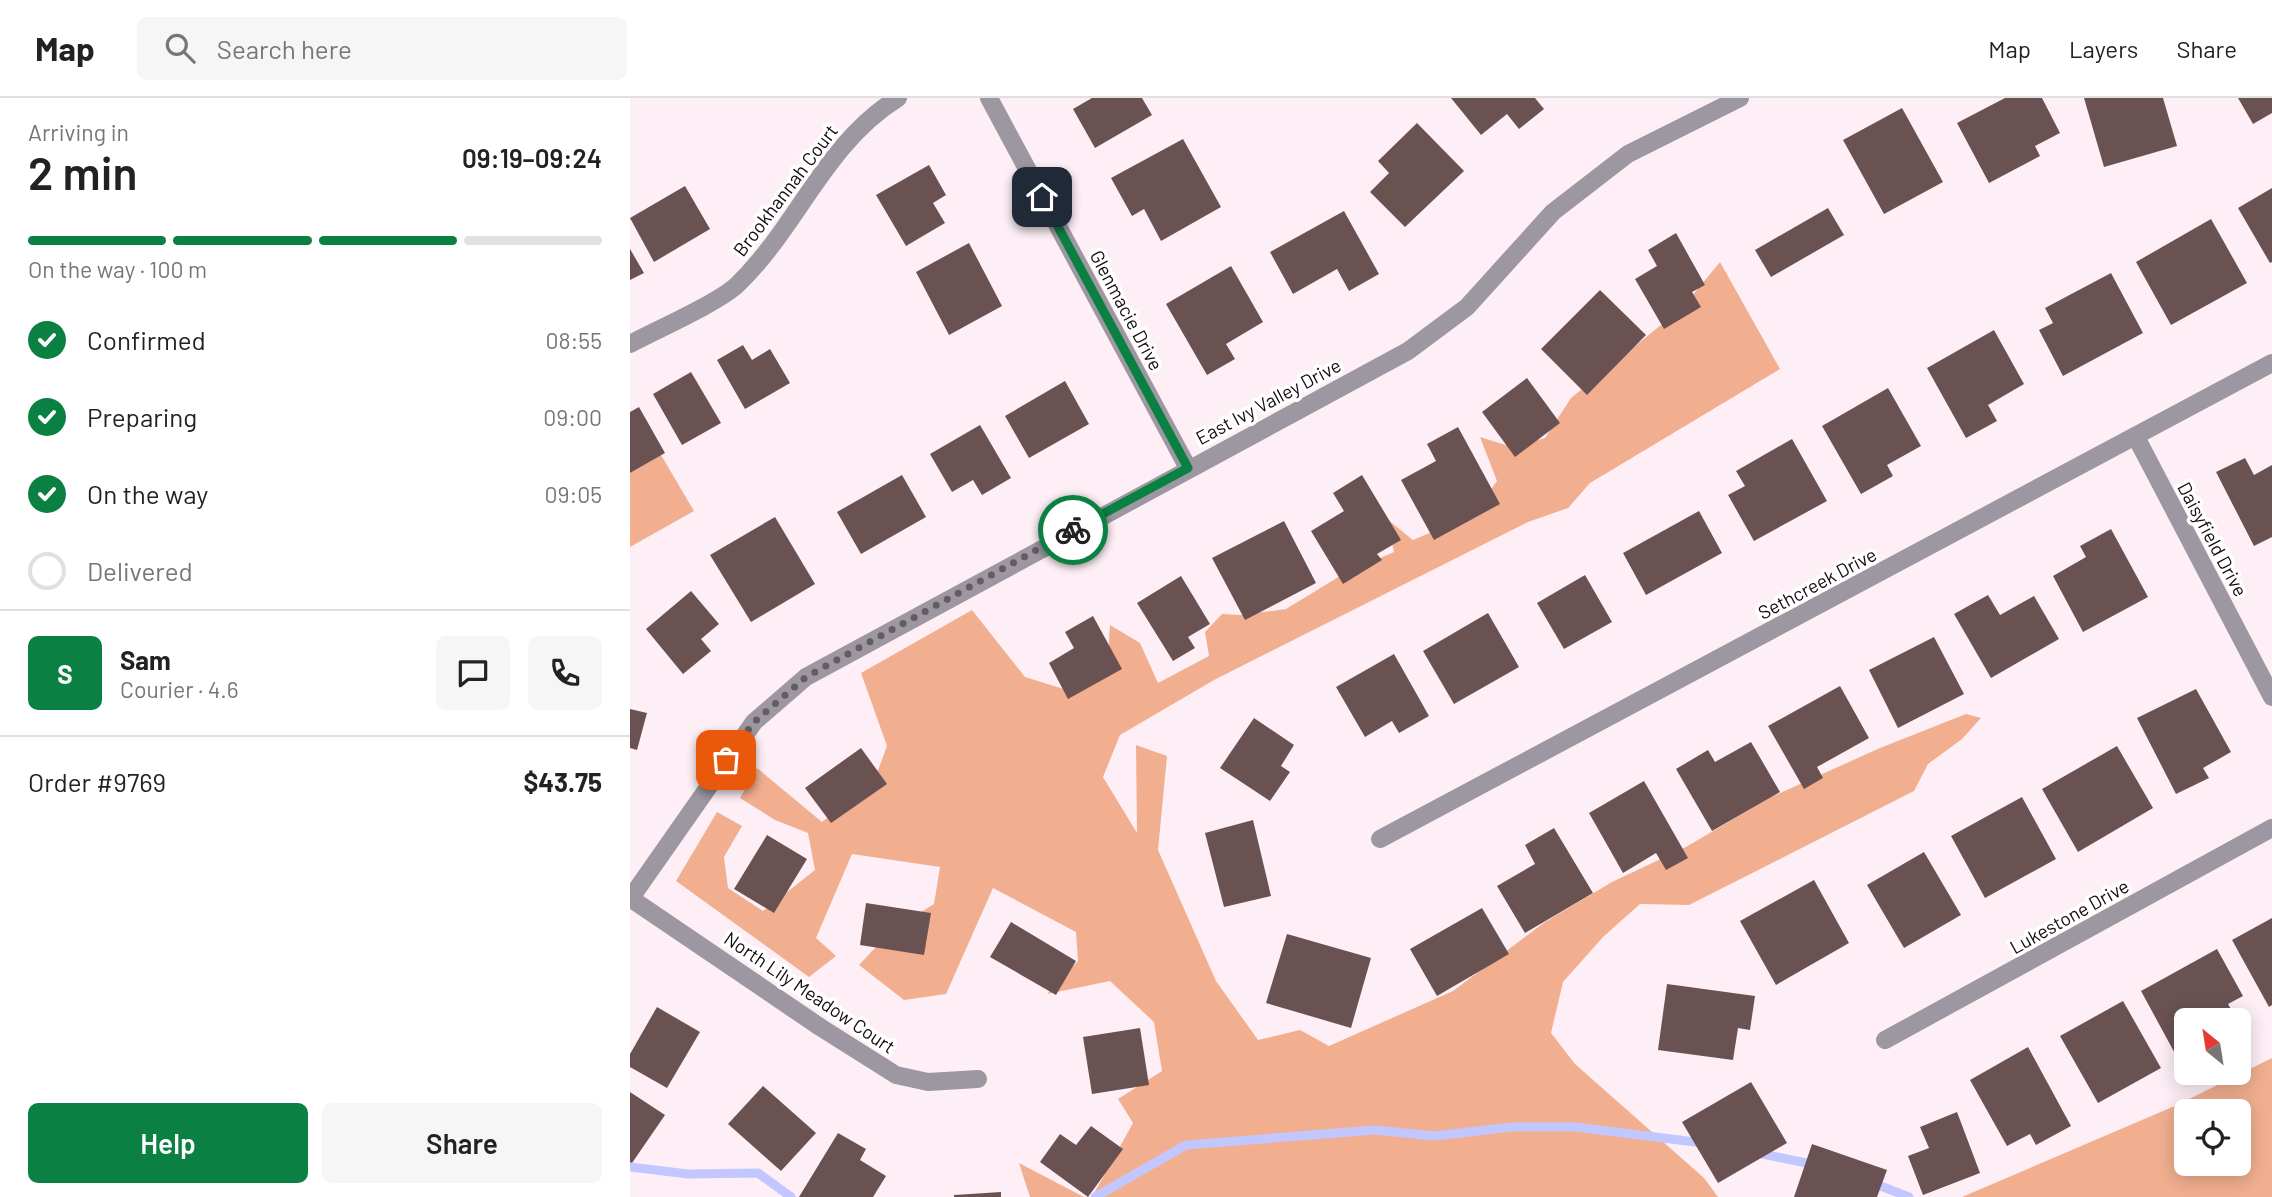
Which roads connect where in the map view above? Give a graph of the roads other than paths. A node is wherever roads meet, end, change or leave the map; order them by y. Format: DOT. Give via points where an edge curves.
graph roads {
  1 [pos="898,98"];
  2 [pos="989,98"];
  3 [pos="1740,98"];
  4 [pos="630,344"];
  5 [pos="2272,363"];
  6 [pos="2136,437"];
  7 [pos="1188,468"];
  8 [pos="2272,697"];
  9 [pos="2272,828"];
  10 [pos="1380,839"];
  11 [pos="630,898"];
  12 [pos="1885,1040"];
  13 [pos="978,1079"];
  1 -- 4 [label="street, Brookhannah Court" via="848,137 768,253 736,287"];
  2 -- 7 [label="street, Glenmacie Drive"];
  3 -- 7 [label="street, East Ivy Valley Drive" via="1628,153 1553,212 1467,307 1408,351"];
  5 -- 6 [label="street, Sethcreek Drive"];
  6 -- 8 [label="street, Daisyfield Drive"];
  6 -- 10 [label="street, Sethcreek Drive"];
  7 -- 11 [label="street, East Ivy Valley Drive" via="806,677 754,722"];
  9 -- 12 [label="street, Lukestone Drive"];
  11 -- 13 [label="street, North Lily Meadow Court" via="896,1075 928,1082"];
}
